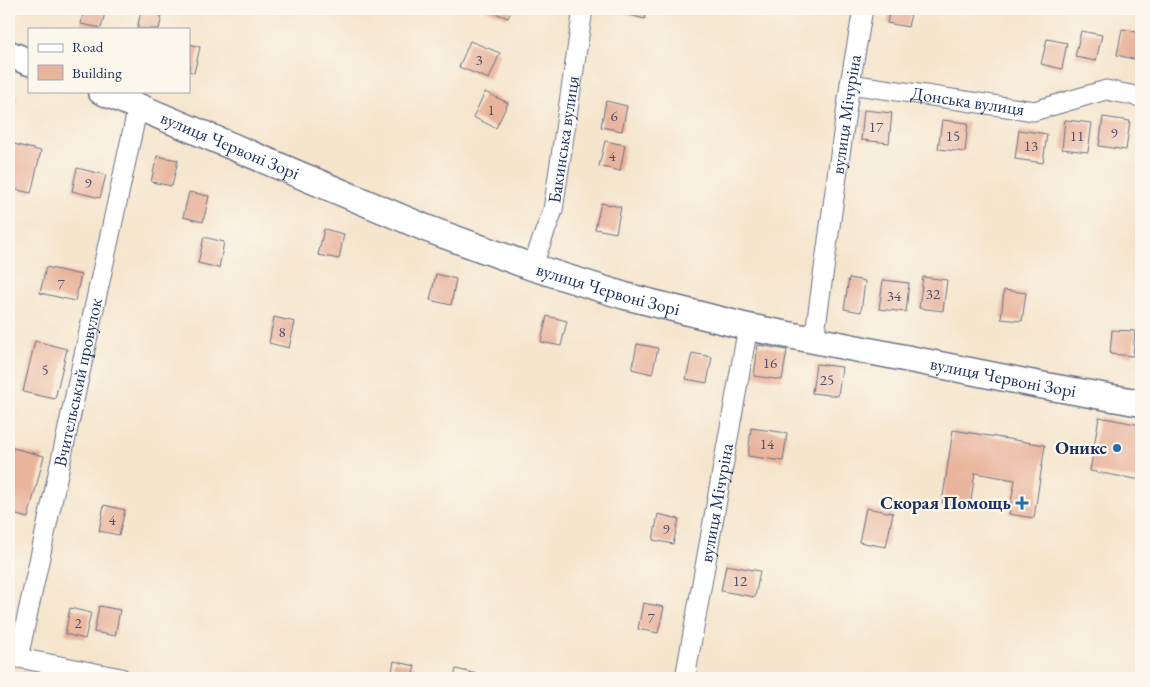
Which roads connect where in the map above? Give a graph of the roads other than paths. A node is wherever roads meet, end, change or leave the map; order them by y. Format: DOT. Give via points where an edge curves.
graph roads {
  1 [pos="583,9"];
  2 [pos="864,9"];
  3 [pos="9,54"];
  4 [pos="28,62"];
  5 [pos="850,84"];
  6 [pos="103,92"];
  7 [pos="1141,97"];
  8 [pos="138,106"];
  9 [pos="532,267"];
  10 [pos="748,327"];
  11 [pos="814,340"];
  12 [pos="1141,403"];
  13 [pos="13,657"];
  14 [pos="121,678"];
  15 [pos="685,678"];
  1 -- 9 [label="street, Бакинська вулиця" via="553,210"];
  2 -- 5 [label="street, вулиця Мічуріна"];
  3 -- 4 [label="street"];
  5 -- 7 [label="street, Донська вулиця" via="1034,111 1106,90"];
  5 -- 11 [label="street, вулиця Мічуріна"];
  6 -- 8 [label="street, вулиця Червоні Зорі"];
  8 -- 9 [label="street, вулиця Червоні Зорі" via="428,229"];
  8 -- 13 [label="street, Вчительський провулок"];
  9 -- 10 [label="street, вулиця Червоні Зорі" via="625,296"];
  10 -- 11 [label="street, вулиця Червоні Зорі"];
  10 -- 15 [label="street, вулиця Мічуріна"];
  11 -- 12 [label="street, вулиця Червоні Зорі"];
  13 -- 14 [label="street"];
}
